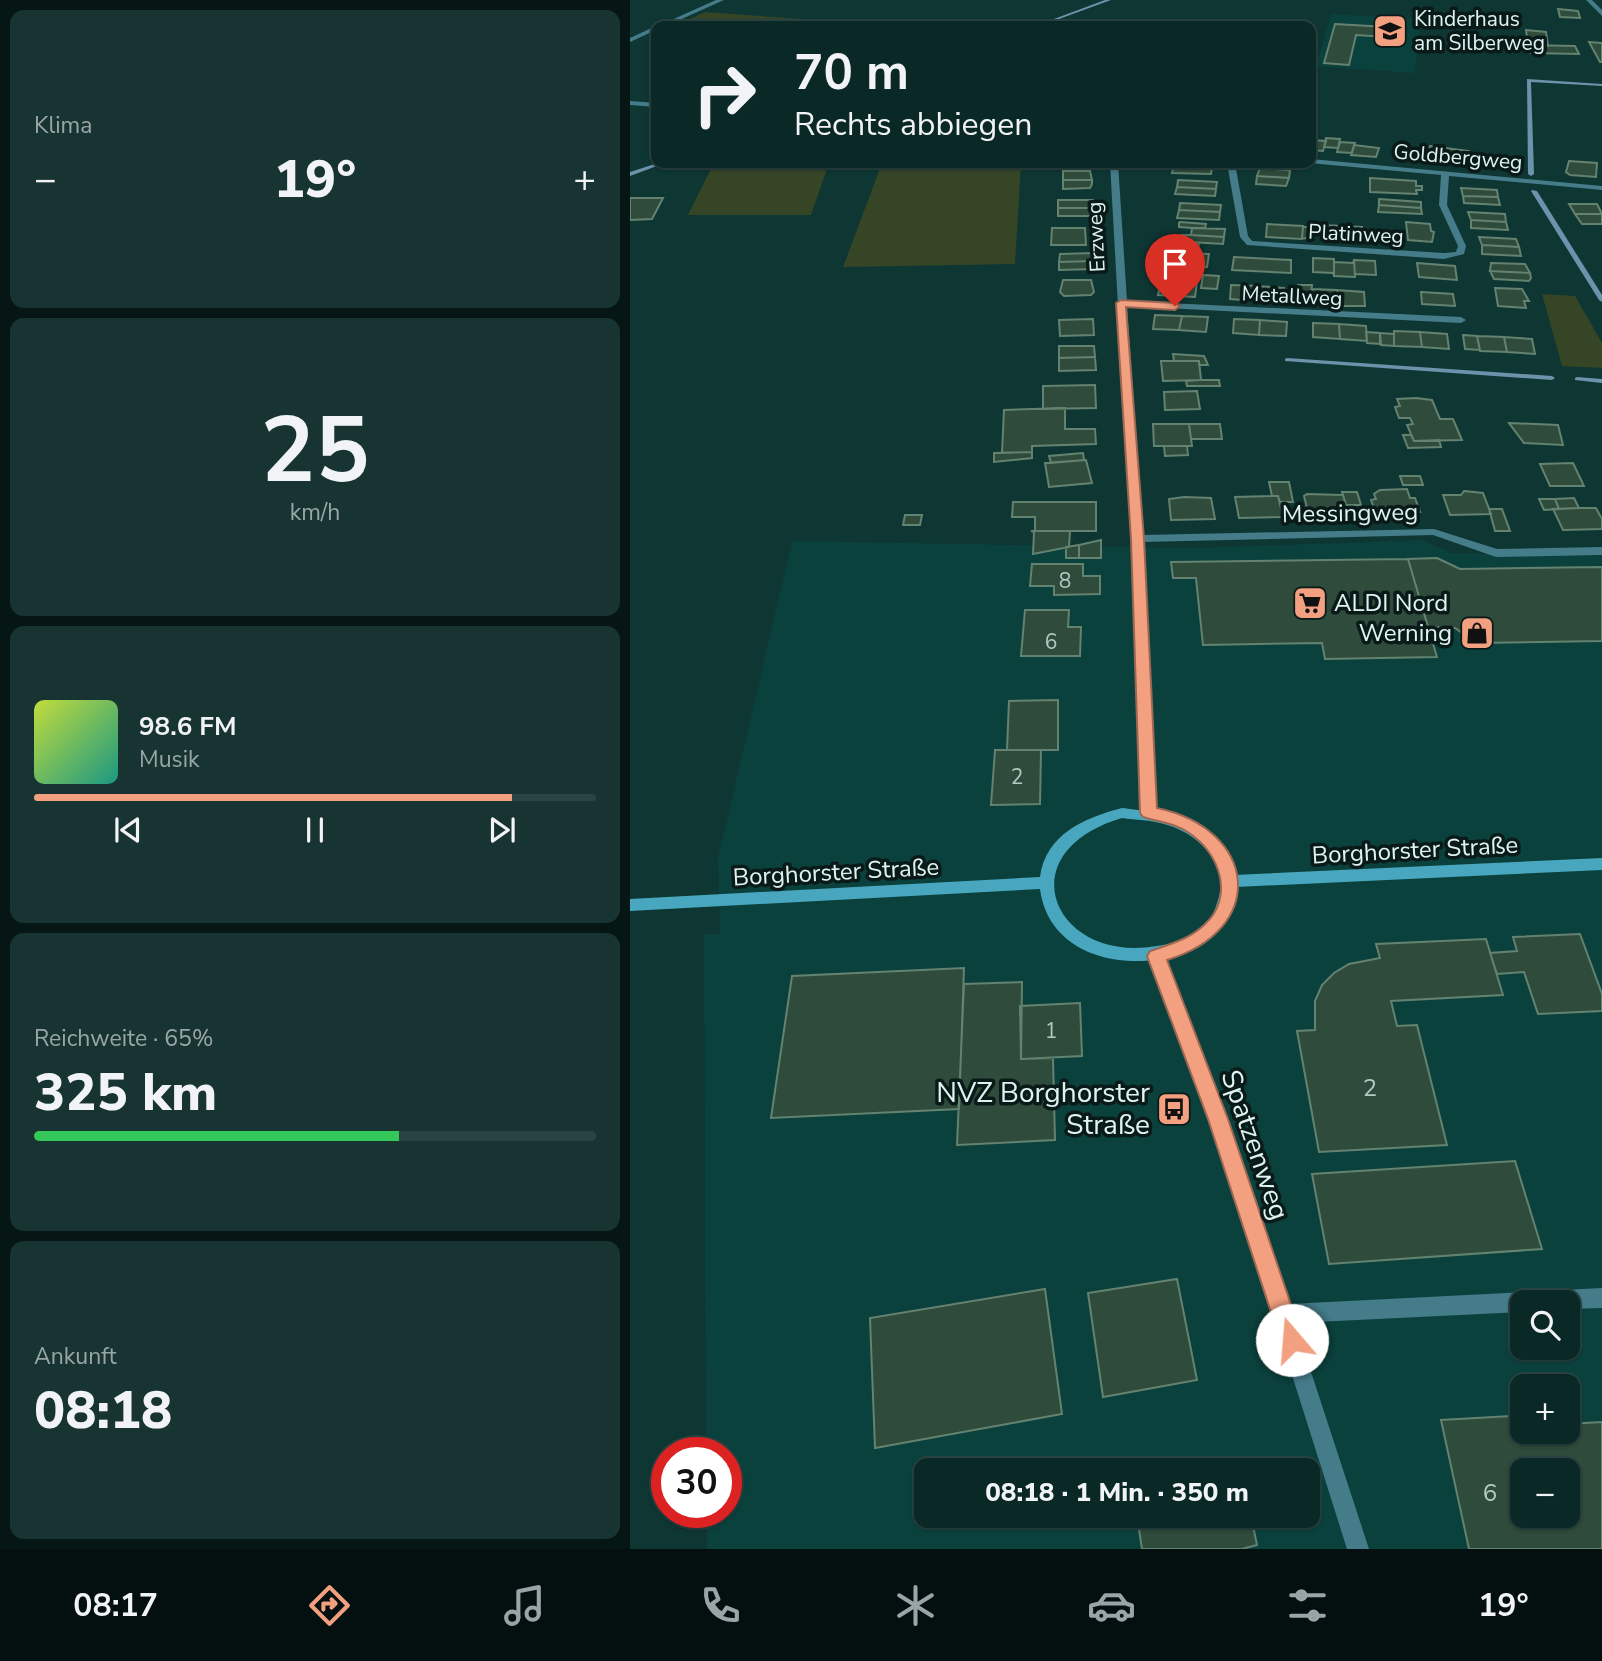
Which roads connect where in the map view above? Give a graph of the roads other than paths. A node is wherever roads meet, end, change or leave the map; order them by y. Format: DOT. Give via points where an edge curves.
graph roads {
  1 [pos="721,0"];
  2 [pos="1589,0"];
  3 [pos="1602,14"];
  4 [pos="673,21"];
  5 [pos="651,30"];
  6 [pos="630,40"];
  7 [pos="630,103"];
  8 [pos="651,105"];
  9 [pos="1316,161"];
  10 [pos="1114,168"];
  11 [pos="1232,168"];
  12 [pos="1444,173"];
  13 [pos="1601,189"];
  14 [pos="1121,303"];
  15 [pos="1461,320"];
  16 [pos="1138,539"];
  17 [pos="1602,551"];
  18 [pos="1149,813"];
  19 [pos="1602,864"];
  20 [pos="1230,881"];
  21 [pos="1045,883"];
  22 [pos="630,905"];
  23 [pos="1156,956"];
  24 [pos="1602,1298"];
  25 [pos="1283,1314"];
  26 [pos="1359,1549"];
  1 -- 4 [label="street"];
  2 -- 3 [label="street"];
  5 -- 6 [label="street"];
  7 -- 8 [label="street"];
  9 -- 12 [label="street, Goldbergweg"];
  10 -- 14 [label="street, Erzweg"];
  11 -- 12 [label="street, Platinweg" via="1244,237 1250,243 1444,256 1460,254 1462,246 1443,205"];
  12 -- 13 [label="street, Goldbergweg"];
  14 -- 15 [label="street, Metallweg"];
  14 -- 16 [label="street, Erzweg"];
  16 -- 17 [label="street, Messingweg" via="1434,533 1496,553"];
  16 -- 18 [label="street, Erzweg"];
  18 -- 20 [label="main road" via="1195,828 1213,843 1225,861"];
  18 -- 21 [label="main road" via="1096,819 1074,831 1058,848"];
  19 -- 20 [label="main road, Borghorster Straße"];
  20 -- 23 [label="main road" via="1227,906 1212,929 1188,947"];
  21 -- 22 [label="main road, Borghorster Straße"];
  21 -- 23 [label="main road" via="1053,913 1070,934 1095,949 1125,957"];
  23 -- 25 [label="street, Spatzenweg" via="1218,1119"];
  24 -- 25 [label="street"];
  25 -- 26 [label="street, Spatzenweg"];
}
